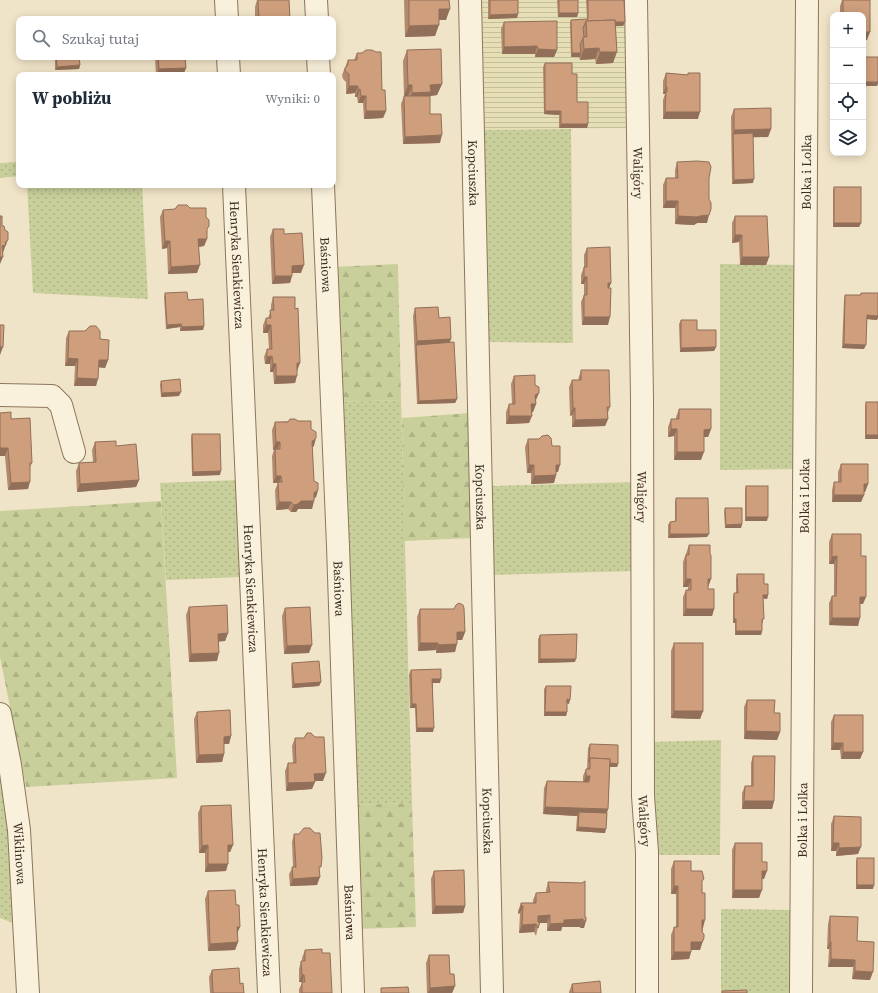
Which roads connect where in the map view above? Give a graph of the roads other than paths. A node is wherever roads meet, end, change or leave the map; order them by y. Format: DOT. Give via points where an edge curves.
graph roads {
  1 [pos="226,0"];
  2 [pos="316,0"];
  3 [pos="470,0"];
  4 [pos="636,0"];
  5 [pos="807,0"];
  6 [pos="226,16"];
  7 [pos="317,16"];
  8 [pos="228,60"];
  9 [pos="318,60"];
  10 [pos="229,72"];
  11 [pos="319,72"];
  12 [pos="234,188"];
  13 [pos="323,188"];
  14 [pos="0,395"];
  15 [pos="74,452"];
  16 [pos="0,714"];
  17 [pos="5,766"];
  18 [pos="28,993"];
  19 [pos="269,993"];
  20 [pos="353,993"];
  21 [pos="492,993"];
  22 [pos="647,993"];
  23 [pos="800,993"];
  1 -- 6 [label="street"];
  2 -- 7 [label="street"];
  3 -- 21 [label="street, Kopciuszka"];
  4 -- 22 [label="street, Waligóry"];
  5 -- 23 [label="street, Bolka i Lolka"];
  8 -- 10 [label="street"];
  9 -- 11 [label="street"];
  12 -- 19 [label="street, Henryka Sienkiewicza"];
  13 -- 20 [label="street, Baśniowa"];
  14 -- 15 [label="street" via="52,396 61,405"];
  16 -- 17 [label="street, Wiklinowa"];
  17 -- 18 [label="street, Wiklinowa" via="18,830"];
}
